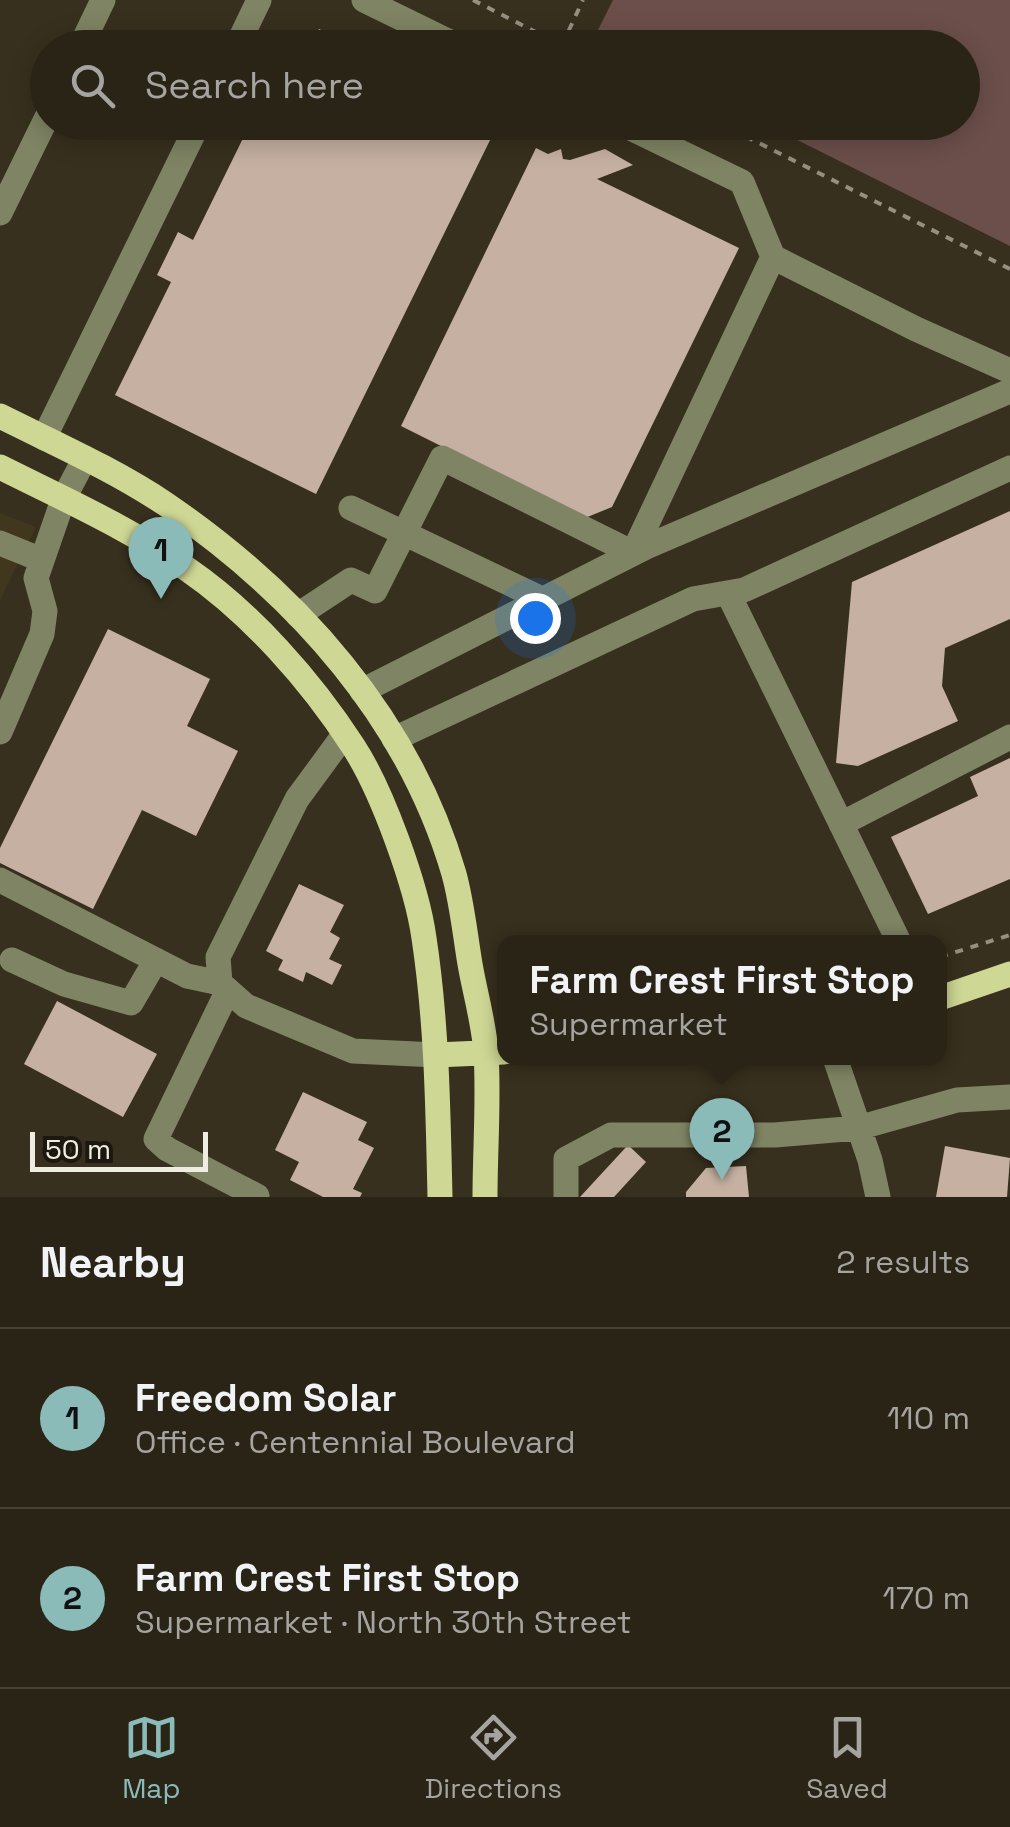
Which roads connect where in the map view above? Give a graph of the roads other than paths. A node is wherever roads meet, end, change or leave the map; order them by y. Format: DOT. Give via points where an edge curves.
graph roads {
  1 [pos="104,0"];
  2 [pos="259,0"];
  3 [pos="364,0"];
  4 [pos="89,30"];
  5 [pos="245,30"];
  6 [pos="425,30"];
  7 [pos="36,140"];
  8 [pos="190,140"];
  9 [pos="655,140"];
  10 [pos="0,213"];
  11 [pos="773,257"];
  12 [pos="1010,371"];
  13 [pos="1010,391"];
  14 [pos="0,416"];
  15 [pos="44,438"];
  16 [pos="85,458"];
  17 [pos="0,467"];
  18 [pos="1010,468"];
  19 [pos="64,499"];
  20 [pos="352,508"];
  21 [pos="404,533"];
  22 [pos="0,543"];
  23 [pos="633,553"];
  24 [pos="42,560"];
  25 [pos="728,593"];
  26 [pos="542,599"];
  27 [pos="298,614"];
  28 [pos="362,690"];
  29 [pos="0,732"];
  30 [pos="344,735"];
  31 [pos="1010,737"];
  32 [pos="394,740"];
  33 [pos="842,824"];
  34 [pos="0,880"];
  35 [pos="896,935"];
  36 [pos="12,960"];
  37 [pos="156,960"];
  38 [pos="1010,974"];
  39 [pos="224,987"];
  40 [pos="947,996"];
  41 [pos="495,1052"];
  42 [pos="436,1055"];
  43 [pos="837,1065"];
  44 [pos="1010,1097"];
  45 [pos="858,1128"];
  46 [pos="257,1196"];
  47 [pos="440,1197"];
  48 [pos="485,1197"];
  49 [pos="566,1197"];
  50 [pos="878,1197"];
  1 -- 4 [label="street"];
  2 -- 5 [label="street"];
  3 -- 6 [label="street"];
  7 -- 10 [label="street"];
  8 -- 15 [label="street"];
  9 -- 11 [label="street" via="742,182"];
  11 -- 12 [label="street"];
  11 -- 23 [label="street"];
  13 -- 23 [label="street"];
  14 -- 15 [label="main road"];
  15 -- 16 [label="main road"];
  16 -- 19 [label="street"];
  16 -- 27 [label="main road" via="227,549"];
  17 -- 19 [label="main road"];
  18 -- 25 [label="street"];
  19 -- 24 [label="street"];
  19 -- 30 [label="main road" via="192,572 295,670"];
  20 -- 21 [label="street"];
  21 -- 23 [label="street" via="442,458"];
  21 -- 26 [label="street"];
  21 -- 27 [label="street" via="375,590 351,580"];
  22 -- 24 [label="street"];
  23 -- 26 [label="street"];
  24 -- 29 [label="street" via="36,578 45,610 42,634"];
  25 -- 32 [label="street" via="694,599"];
  25 -- 33 [label="street"];
  26 -- 28 [label="street"];
  27 -- 28 [label="main road"];
  28 -- 32 [label="main road"];
  30 -- 39 [label="street" via="296,799 218,957"];
  30 -- 42 [label="main road" via="397,839 424,935"];
  31 -- 33 [label="street"];
  32 -- 41 [label="main road" via="454,876"];
  33 -- 35 [label="street"];
  34 -- 37 [label="street"];
  36 -- 37 [label="street" via="130,1003"];
  37 -- 39 [label="street"];
  38 -- 40 [label="main road"];
  39 -- 42 [label="street" via="246,1006 352,1050"];
  39 -- 46 [label="street" via="156,1139"];
  41 -- 42 [label="main road"];
  41 -- 48 [label="main road"];
  42 -- 47 [label="main road"];
  43 -- 45 [label="street"];
  44 -- 45 [label="street" via="957,1100"];
  45 -- 49 [label="street" via="611,1135 566,1159"];
  45 -- 50 [label="street"];
}
